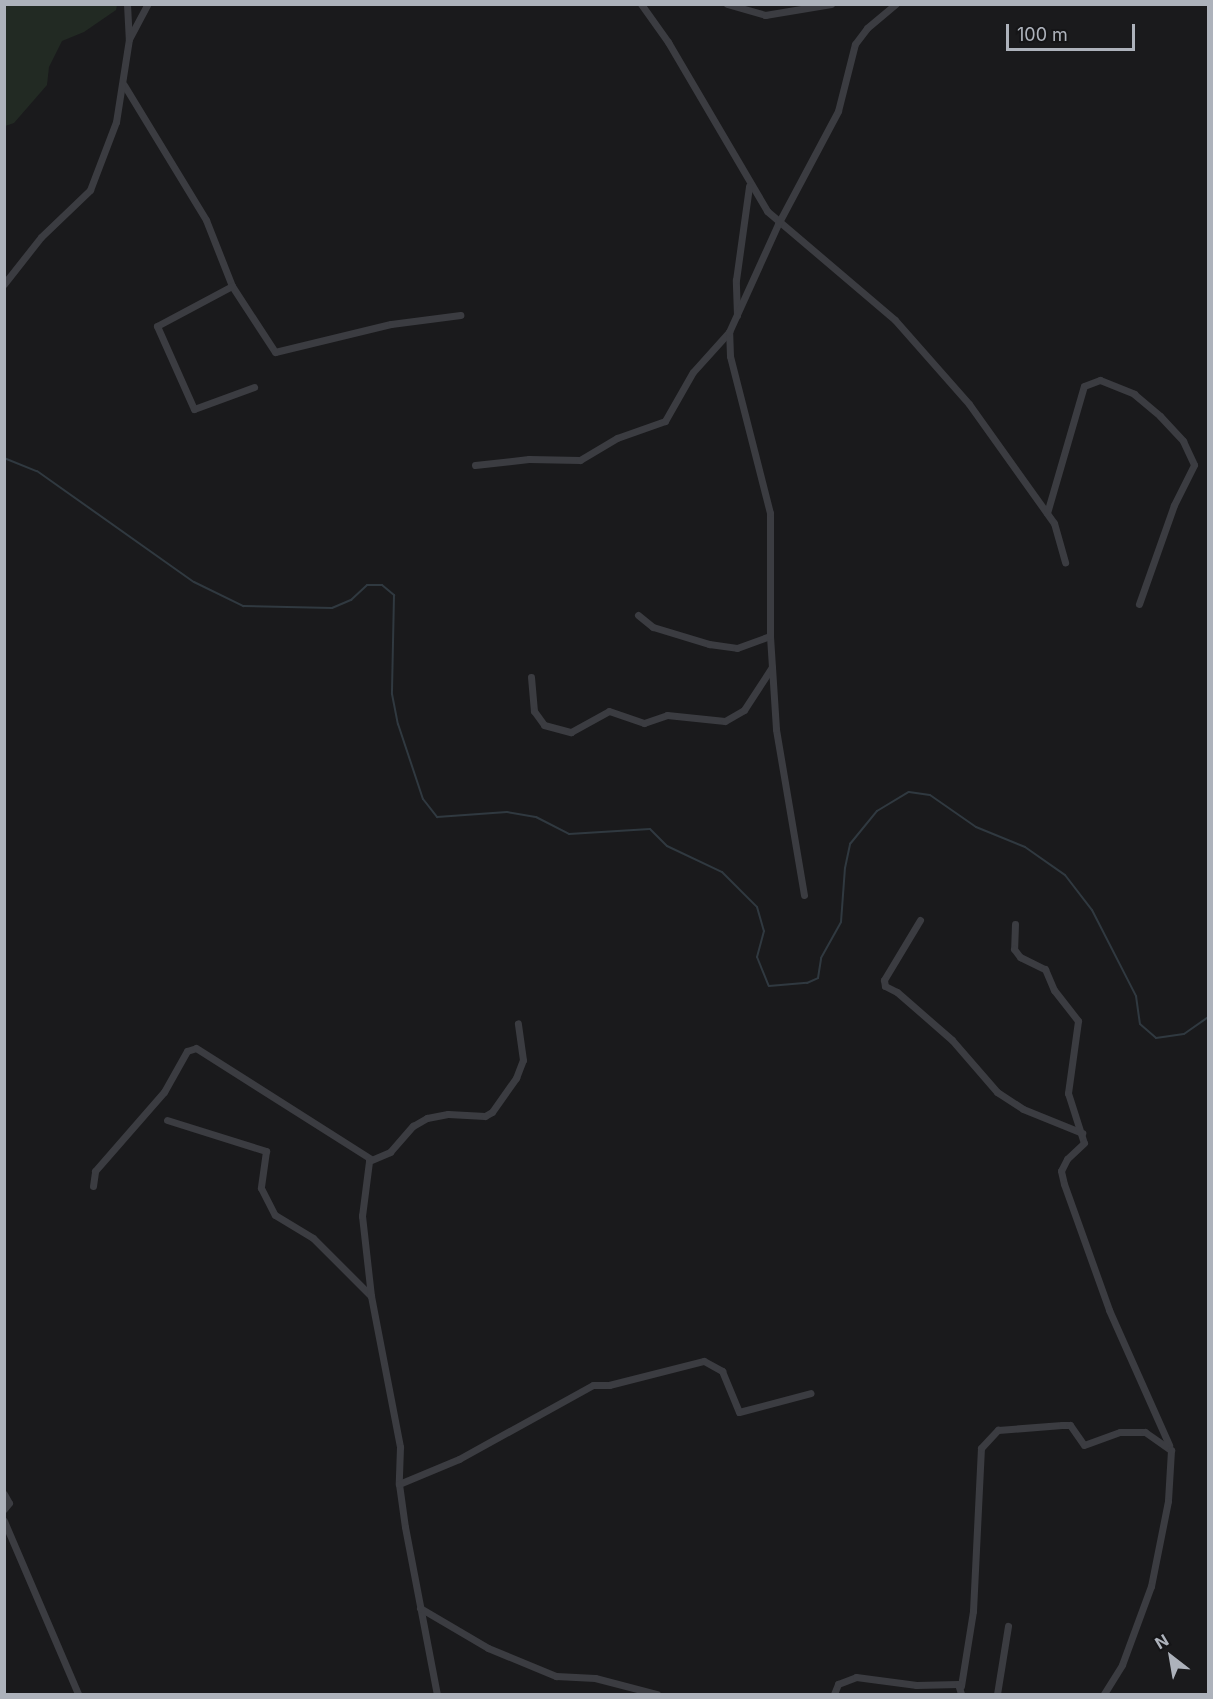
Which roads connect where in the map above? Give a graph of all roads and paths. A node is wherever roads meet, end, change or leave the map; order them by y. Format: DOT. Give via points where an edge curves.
graph roads {
  1 [pos="127,4"];
  2 [pos="148,4"];
  3 [pos="641,4"];
  4 [pos="727,4"];
  5 [pos="831,4"];
  6 [pos="896,4"];
  7 [pos="129,39"];
  8 [pos="124,85"];
  9 [pos="749,186"];
  10 [pos="778,224"];
  11 [pos="4,284"];
  12 [pos="232,285"];
  13 [pos="460,315"];
  14 [pos="737,315"];
  15 [pos="729,332"];
  16 [pos="254,387"];
  17 [pos="475,465"];
  18 [pos="1047,513"];
  19 [pos="1065,562"];
  20 [pos="1139,604"];
  21 [pos="638,615"];
  22 [pos="770,636"];
  23 [pos="772,667"];
  24 [pos="531,677"];
  25 [pos="804,895"];
  26 [pos="920,920"];
  27 [pos="1015,924"];
  28 [pos="518,1023"];
  29 [pos="167,1120"];
  30 [pos="1082,1133"];
  31 [pos="371,1159"];
  32 [pos="93,1186"];
  33 [pos="371,1296"];
  34 [pos="811,1393"];
  35 [pos="1171,1450"];
  36 [pos="399,1484"];
  37 [pos="4,1494"];
  38 [pos="4,1509"];
  39 [pos="4,1521"];
  40 [pos="420,1608"];
  41 [pos="1008,1626"];
  42 [pos="961,1686"];
  43 [pos="78,1695"];
  44 [pos="437,1695"];
  45 [pos="657,1695"];
  46 [pos="834,1695"];
  47 [pos="961,1695"];
  48 [pos="998,1695"];
  49 [pos="1104,1695"];
  1 -- 7 [label="street"];
  2 -- 7 [label="street"];
  3 -- 9 [label="street" via="713,117"];
  4 -- 5 [label="street" via="765,15"];
  6 -- 10 [label="street" via="867,28 855,44 838,111"];
  7 -- 8 [label="street"];
  8 -- 11 [label="street" via="116,123 90,190 41,237"];
  8 -- 12 [label="street" via="206,220"];
  9 -- 10 [label="street"];
  9 -- 14 [label="street" via="736,280"];
  10 -- 14 [label="street"];
  10 -- 18 [label="street" via="895,320 969,404"];
  12 -- 13 [label="street" via="275,352 391,324"];
  12 -- 16 [label="street" via="157,326 194,409"];
  14 -- 15 [label="street"];
  15 -- 17 [label="street" via="693,372 665,421 617,438 580,460 529,459"];
  15 -- 22 [label="street" via="730,356 770,513"];
  18 -- 19 [label="street"];
  18 -- 20 [label="street" via="1084,386 1100,380 1134,394 1160,416 1183,441 1194,465 1174,505"];
  21 -- 22 [label="street" via="652,627 709,644 737,648"];
  22 -- 23 [label="street"];
  23 -- 24 [label="street" via="744,710 725,721 667,715 644,723 609,711 571,732 544,725 534,711"];
  23 -- 25 [label="street" via="776,729"];
  26 -- 30 [label="street" via="884,980 885,986 952,1040 997,1092 1023,1109"];
  27 -- 30 [label="street" via="1014,949 1020,957 1045,969 1054,990 1078,1021 1068,1093"];
  28 -- 31 [label="street" via="523,1060 516,1078 492,1112 485,1116 448,1114 427,1118 413,1126 390,1152"];
  29 -- 33 [label="street" via="266,1151 261,1188 275,1215 313,1238"];
  30 -- 35 [label="street" via="1084,1143 1066,1159 1062,1171 1064,1184 1109,1310"];
  31 -- 32 [label="street" via="196,1048 187,1051 164,1092 95,1171"];
  31 -- 33 [label="street" via="362,1216"];
  33 -- 36 [label="street" via="400,1447"];
  34 -- 36 [label="street" via="739,1412 722,1371 704,1361 609,1385 593,1385 459,1459"];
  35 -- 42 [label="street" via="1145,1432 1120,1432 1084,1445 1070,1425 998,1430 989,1435 981,1448 973,1611"];
  35 -- 49 [label="street" via="1168,1501 1154,1576 1122,1665"];
  36 -- 40 [label="street"];
  37 -- 38 [label="street" via="9,1503"];
  39 -- 43 [label="street"];
  40 -- 44 [label="street"];
  40 -- 45 [label="street" via="488,1648 556,1676 595,1678"];
  41 -- 48 [label="street"];
  42 -- 46 [label="street" via="856,1677 838,1684"];
  42 -- 47 [label="street"];
}
